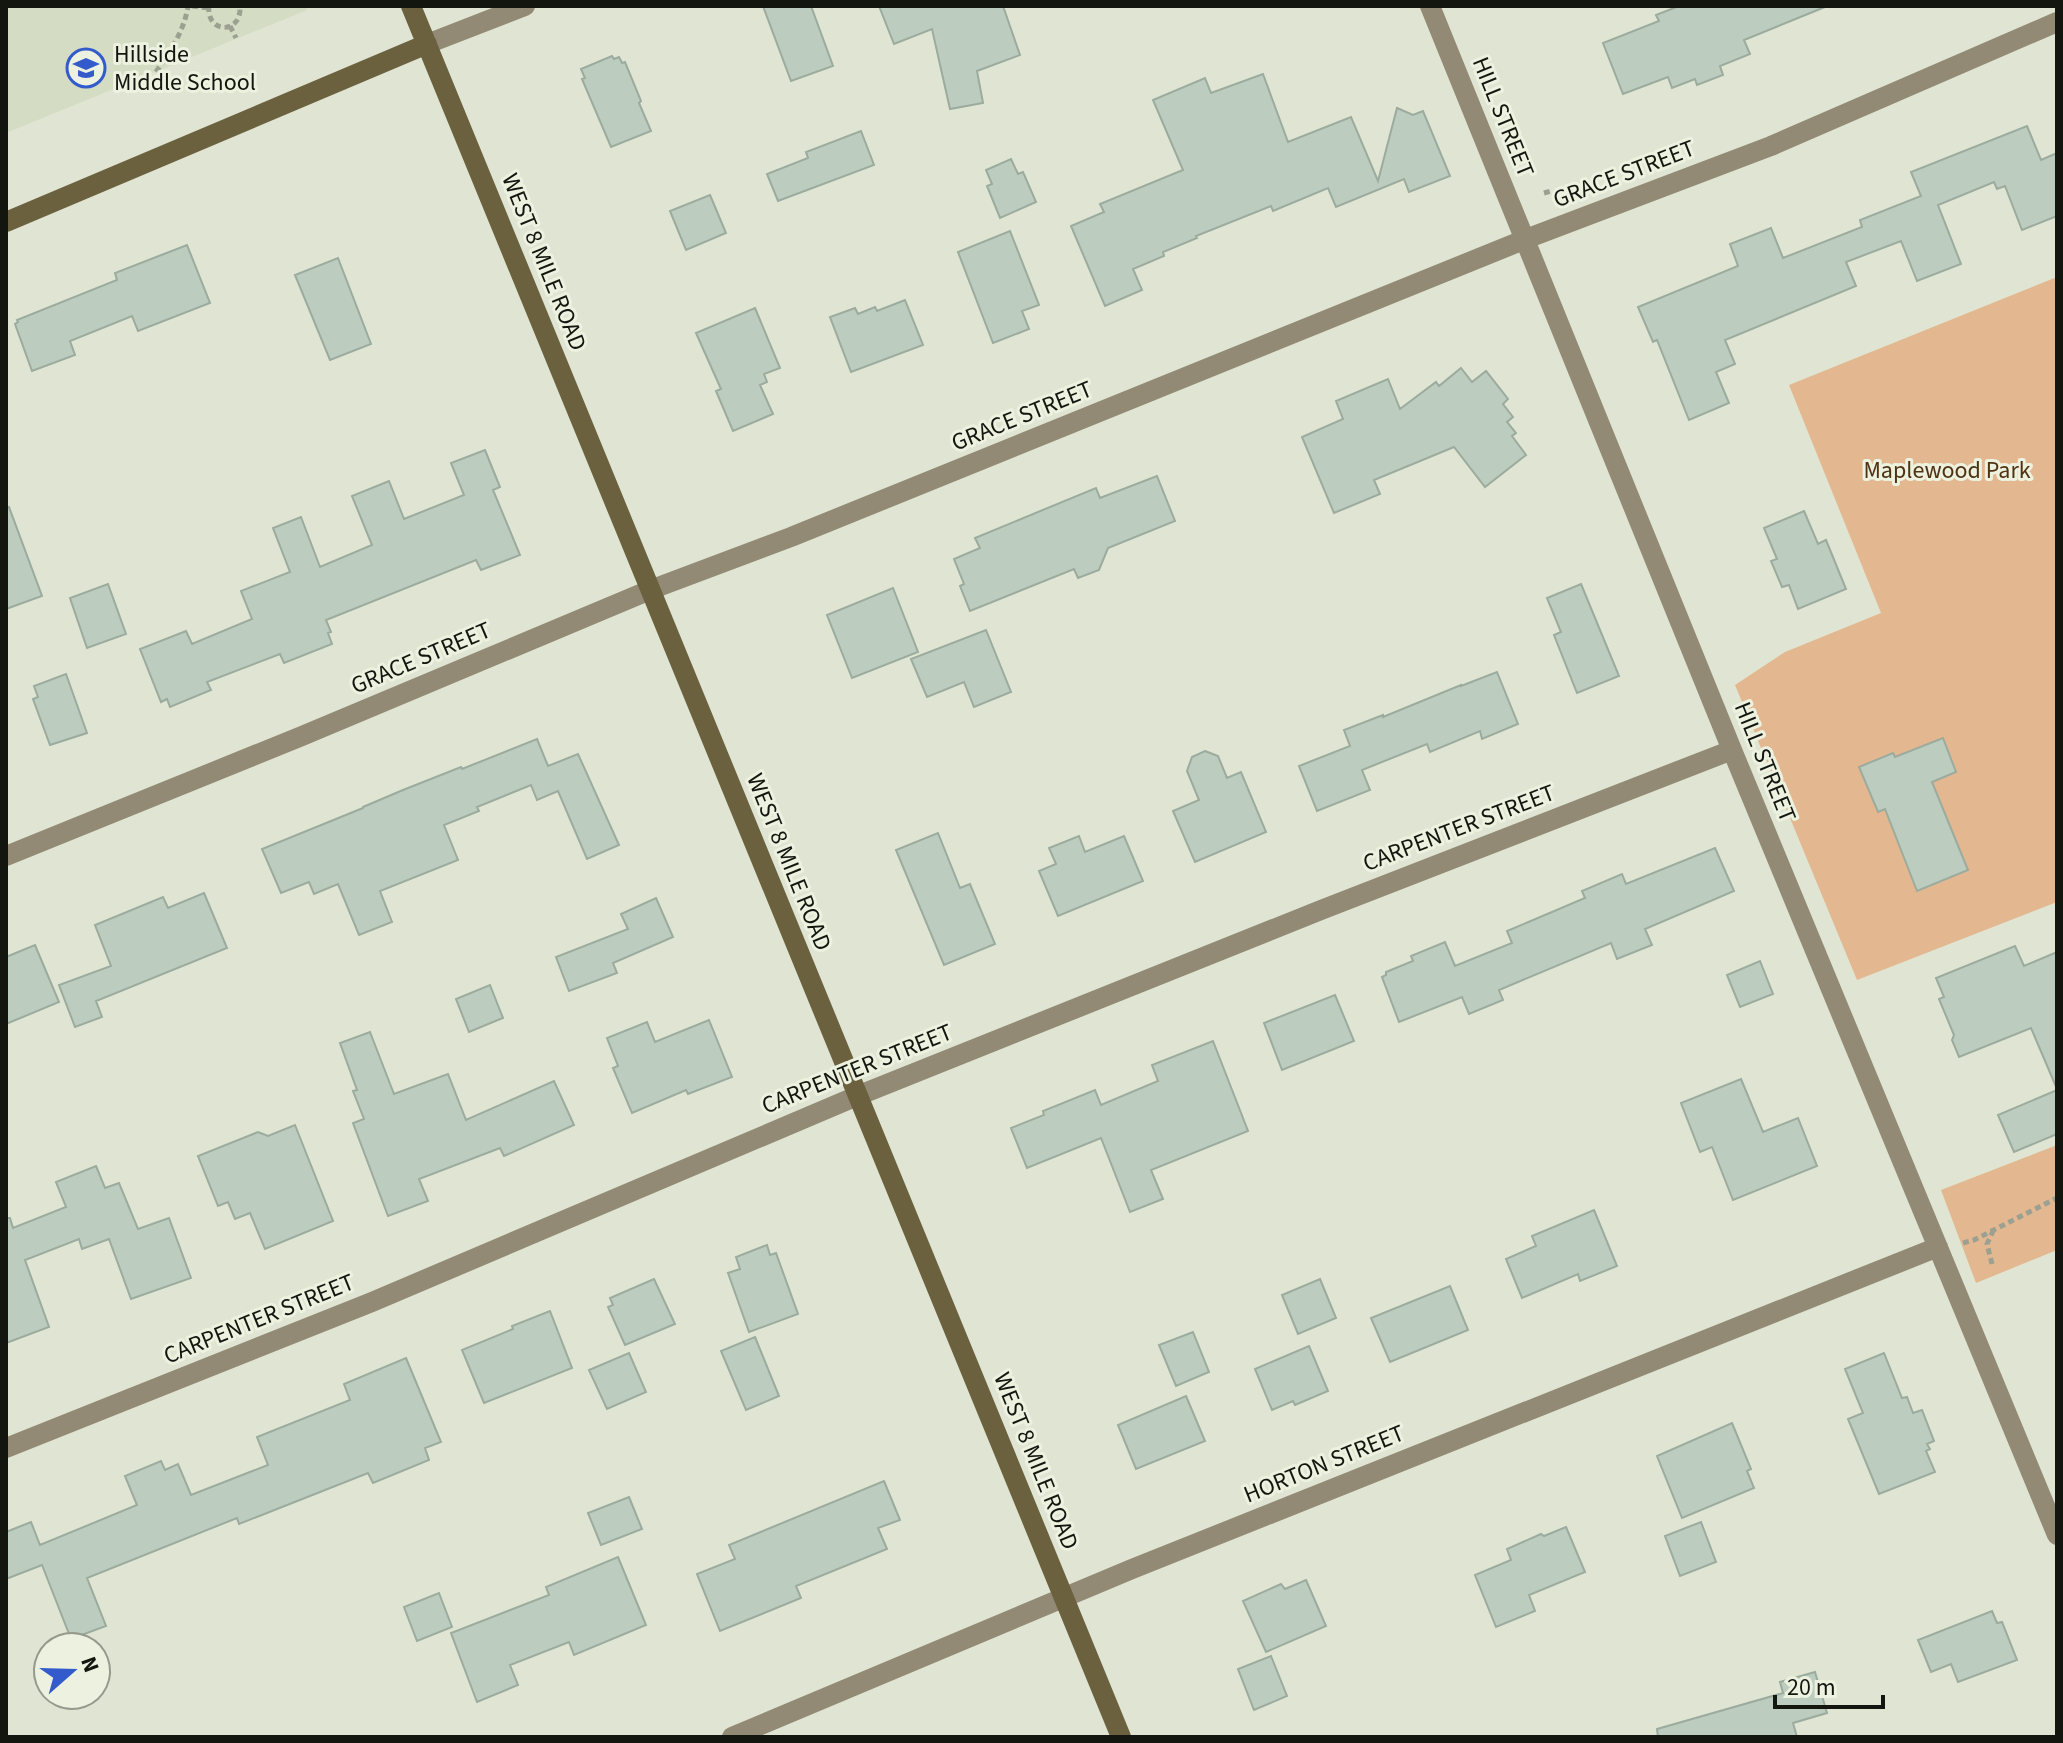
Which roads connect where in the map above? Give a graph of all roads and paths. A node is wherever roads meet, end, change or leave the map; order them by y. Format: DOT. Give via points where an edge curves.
graph roads {
  1 [pos="190,6"];
  2 [pos="240,6"];
  3 [pos="411,6"];
  4 [pos="525,6"];
  5 [pos="1430,6"];
  6 [pos="209,7"];
  7 [pos="2057,22"];
  8 [pos="230,26"];
  9 [pos="236,38"];
  10 [pos="427,44"];
  11 [pos="156,72"];
  12 [pos="6,222"];
  13 [pos="1526,239"];
  14 [pos="650,590"];
  15 [pos="1732,750"];
  16 [pos="6,856"];
  17 [pos="857,1096"];
  18 [pos="2057,1198"];
  19 [pos="1995,1230"];
  20 [pos="1938,1247"];
  21 [pos="1992,1264"];
  22 [pos="6,1448"];
  23 [pos="2057,1535"];
  24 [pos="1064,1597"];
  25 [pos="732,1737"];
  26 [pos="1121,1737"];
  1 -- 6 [label="path"];
  1 -- 11 [label="path"];
  2 -- 8 [label="path" via="240,17"];
  3 -- 10 [label="main road, WEST 8 MILE ROAD"];
  4 -- 10 [label="street"];
  5 -- 13 [label="street, HILL STREET"];
  6 -- 8 [label="path" via="213,23"];
  7 -- 13 [label="street, GRACE STREET" via="1771,146"];
  8 -- 9 [label="path"];
  10 -- 12 [label="main road"];
  10 -- 14 [label="main road, WEST 8 MILE ROAD"];
  13 -- 14 [label="street, GRACE STREET"];
  13 -- 15 [label="street, HILL STREET"];
  14 -- 16 [label="street, GRACE STREET"];
  14 -- 17 [label="main road, WEST 8 MILE ROAD"];
  15 -- 17 [label="street, CARPENTER STREET"];
  15 -- 20 [label="street, HILL STREET"];
  17 -- 22 [label="street, CARPENTER STREET" via="372,1302"];
  17 -- 24 [label="main road, WEST 8 MILE ROAD"];
  18 -- 19 [label="path"];
  19 -- 20 [label="path"];
  19 -- 21 [label="path" via="1987,1244"];
  20 -- 23 [label="street, HILL STREET"];
  20 -- 24 [label="street, HORTON STREET"];
  24 -- 25 [label="street, HORTON STREET"];
  24 -- 26 [label="main road, WEST 8 MILE ROAD"];
}
